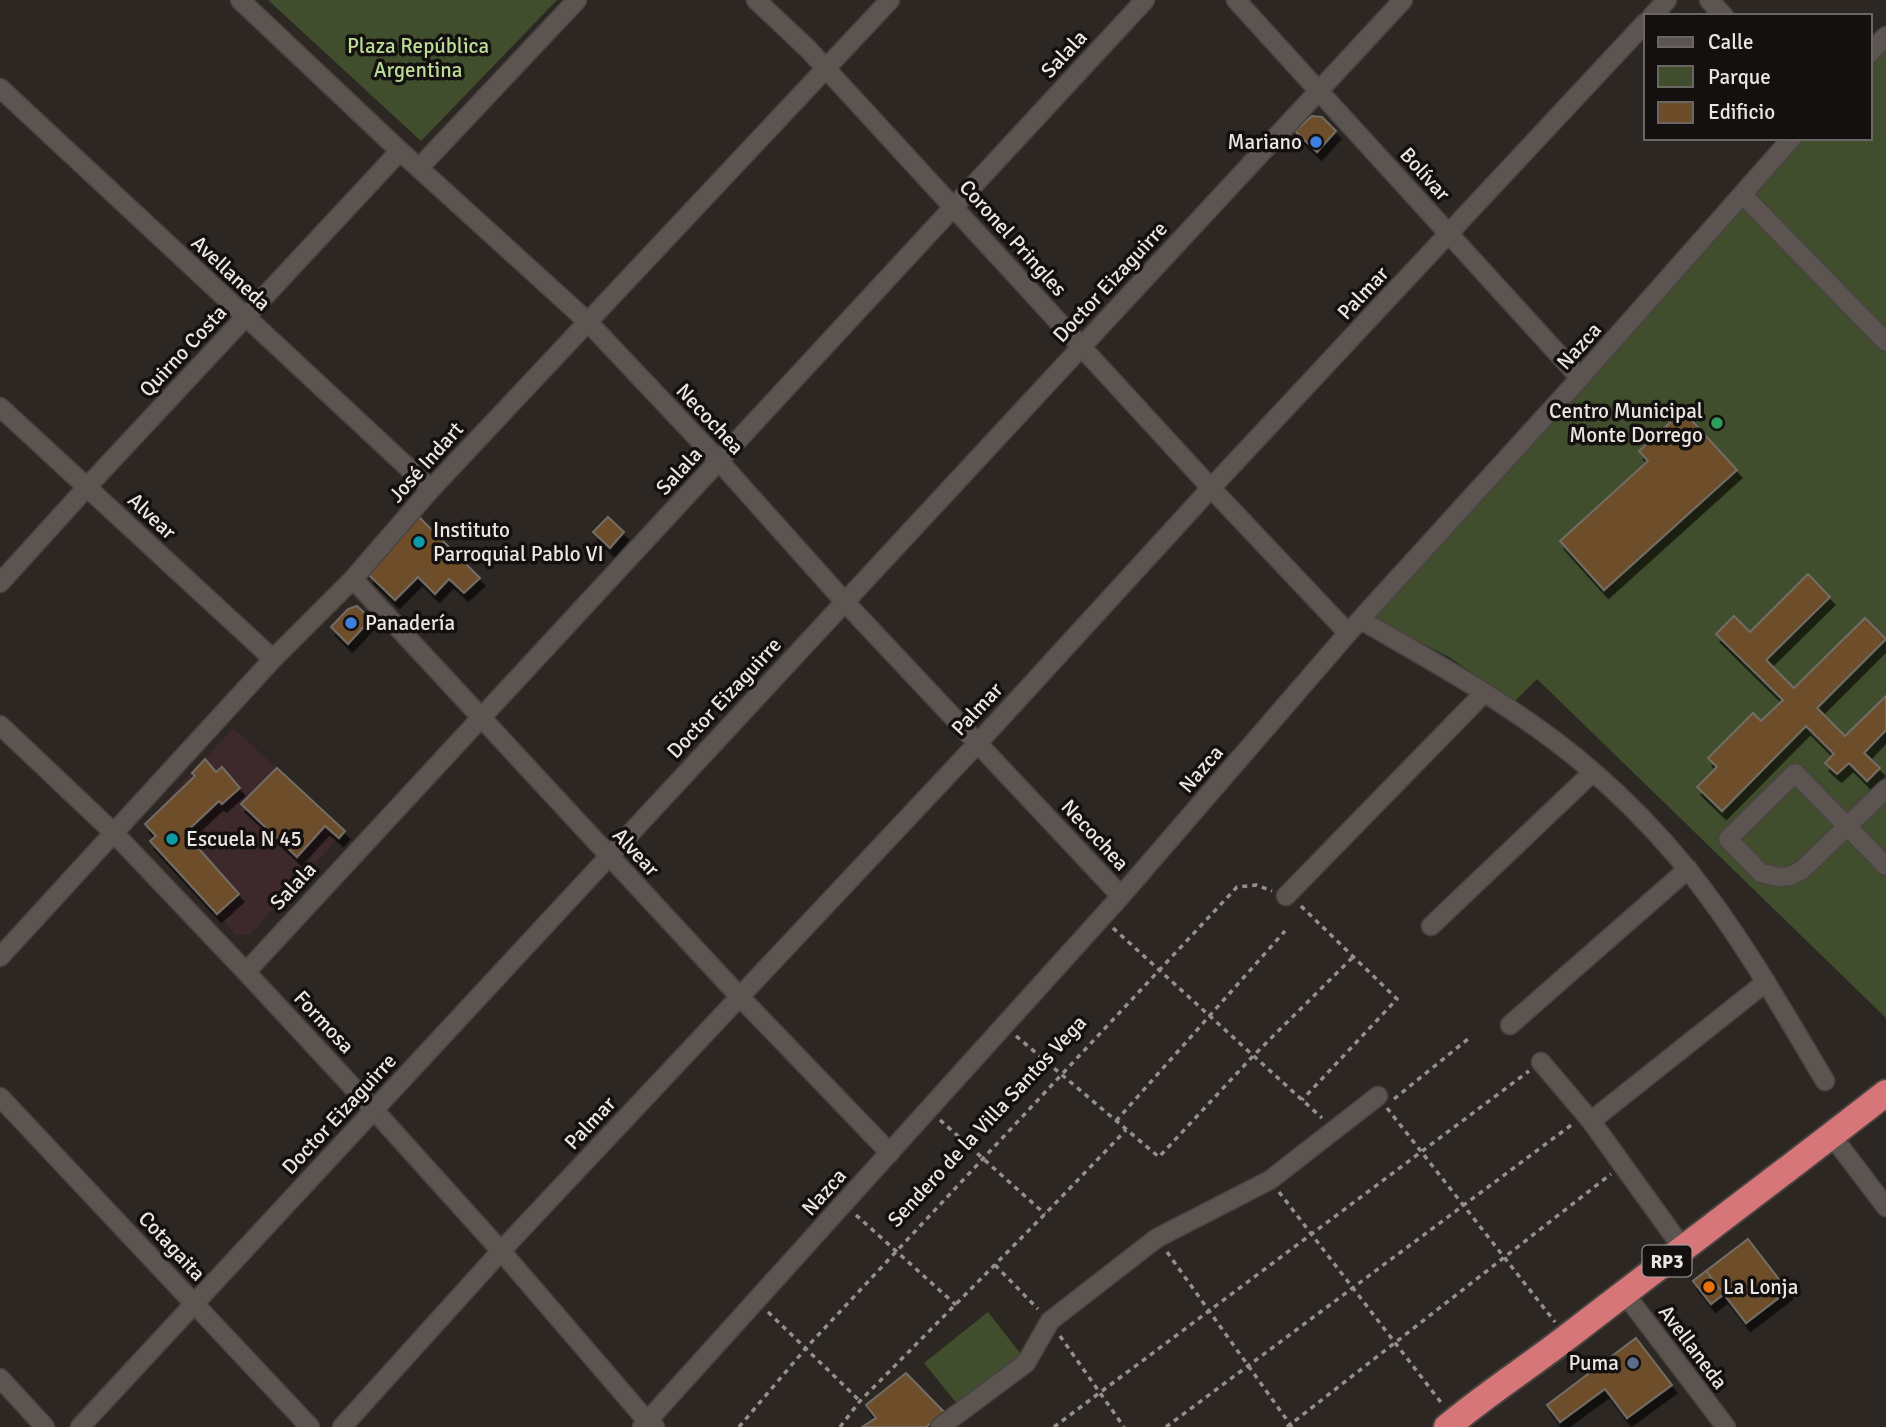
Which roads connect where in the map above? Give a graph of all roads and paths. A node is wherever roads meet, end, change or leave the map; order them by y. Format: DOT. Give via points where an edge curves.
graph roads {
  1 [pos="240,0"];
  2 [pos="577,0"];
  3 [pos="756,0"];
  4 [pos="890,0"];
  5 [pos="1145,0"];
  6 [pos="1237,0"];
  7 [pos="1403,0"];
  8 [pos="1667,0"];
  9 [pos="1709,0"];
  10 [pos="1654,14"];
  11 [pos="1722,14"];
  12 [pos="1644,24"];
  13 [pos="1886,36"];
  14 [pos="1872,51"];
  15 [pos="826,68"];
  16 [pos="0,88"];
  17 [pos="1319,90"];
  18 [pos="1790,140"];
  19 [pos="400,150"];
  20 [pos="419,168"];
  21 [pos="1743,195"];
  22 [pos="953,206"];
  23 [pos="1449,234"];
  24 [pos="245,317"];
  25 [pos="587,321"];
  26 [pos="1886,342"];
  27 [pos="1081,347"];
  28 [pos="1580,379"];
  29 [pos="0,407"];
  30 [pos="719,461"];
  31 [pos="87,487"];
  32 [pos="1211,488"];
  33 [pos="431,489"];
  34 [pos="353,579"];
  35 [pos="0,583"];
  36 [pos="844,601"];
  37 [pos="1354,627"];
  38 [pos="273,659"];
  39 [pos="1484,693"];
  40 [pos="480,716"];
  41 [pos="0,725"];
  42 [pos="977,744"];
  43 [pos="1593,772"];
  44 [pos="1886,789"];
  45 [pos="1848,826"];
  46 [pos="115,834"];
  47 [pos="609,857"];
  48 [pos="1886,866"];
  49 [pos="1688,869"];
  50 [pos="1121,895"];
  51 [pos="1286,896"];
  52 [pos="1101,917"];
  53 [pos="1431,926"];
  54 [pos="1285,931"];
  55 [pos="0,957"];
  56 [pos="1353,957"];
  57 [pos="1159,970"];
  58 [pos="246,972"];
  59 [pos="1766,982"];
  60 [pos="740,997"];
  61 [pos="1210,1016"];
  62 [pos="1510,1025"];
  63 [pos="1004,1026"];
  64 [pos="1468,1039"];
  65 [pos="1254,1056"];
  66 [pos="1541,1062"];
  67 [pos="1061,1075"];
  68 [pos="1825,1081"];
  69 [pos="1886,1093"];
  70 [pos="1378,1096"];
  71 [pos="0,1097"];
  72 [pos="1303,1100"];
  73 [pos="374,1110"];
  74 [pos="929,1110"];
  75 [pos="1588,1118"];
  76 [pos="1116,1121"];
  77 [pos="1334,1129"];
  78 [pos="1126,1130"];
  79 [pos="1832,1136"];
  80 [pos="1421,1152"];
  81 [pos="890,1153"];
  82 [pos="983,1158"];
  83 [pos="1622,1166"];
  84 [pos="1270,1180"];
  85 [pos="844,1204"];
  86 [pos="1463,1205"];
  87 [pos="1886,1207"];
  88 [pos="1045,1214"];
  89 [pos="1312,1234"];
  90 [pos="1157,1238"];
  91 [pos="1684,1250"];
  92 [pos="501,1251"];
  93 [pos="896,1251"];
  94 [pos="1504,1258"];
  95 [pos="995,1265"];
  96 [pos="1353,1287"];
  97 [pos="1625,1294"];
  98 [pos="757,1301"];
  99 [pos="194,1302"];
  100 [pos="956,1305"];
  101 [pos="1208,1311"];
  102 [pos="1050,1321"];
  103 [pos="1567,1338"];
  104 [pos="1395,1343"];
  105 [pos="806,1348"];
  106 [pos="1248,1366"];
  107 [pos="0,1378"];
  108 [pos="1099,1393"];
  109 [pos="860,1401"];
  110 [pos="1451,1424"];
  111 [pos="649,1425"];
  112 [pos="1290,1426"];
  113 [pos="45,1427"];
  114 [pos="80,1427"];
  115 [pos="310,1427"];
  116 [pos="342,1427"];
  117 [pos="739,1427"];
  118 [pos="840,1427"];
  119 [pos="940,1427"];
  120 [pos="1054,1427"];
  121 [pos="1124,1427"];
  122 [pos="1166,1427"];
  123 [pos="1726,1427"];
  1 -- 19 [label="street, Necochea"];
  2 -- 20 [label="street"];
  3 -- 15 [label="street, Coronel Pringles"];
  4 -- 15 [label="street, José Indart"];
  5 -- 22 [label="street, Salala"];
  6 -- 17 [label="street, Bolívar"];
  7 -- 17 [label="street, Doctor Eizaguirre"];
  8 -- 10 [label="street"];
  9 -- 11 [label="street"];
  12 -- 23 [label="street, Palmar"];
  13 -- 14 [label="street"];
  15 -- 22 [label="street, Coronel Pringles"];
  15 -- 25 [label="street, José Indart"];
  16 -- 24 [label="street, Avellaneda"];
  17 -- 23 [label="street, Bolívar"];
  17 -- 27 [label="street, Doctor Eizaguirre"];
  18 -- 21 [label="street, Nazca"];
  19 -- 20 [label="street, Necochea"];
  19 -- 24 [label="street, Quirno Costa"];
  20 -- 25 [label="street, Necochea"];
  21 -- 26 [label="street"];
  21 -- 28 [label="street, Nazca"];
  22 -- 27 [label="street, Coronel Pringles"];
  22 -- 30 [label="street, Salala"];
  23 -- 28 [label="street, Bolívar"];
  23 -- 32 [label="street, Palmar"];
  24 -- 31 [label="street, Quirno Costa"];
  24 -- 33 [label="street, Avellaneda"];
  25 -- 30 [label="street, Necochea"];
  25 -- 33 [label="street, José Indart"];
  27 -- 32 [label="street, Coronel Pringles"];
  27 -- 36 [label="street, Doctor Eizaguirre"];
  28 -- 37 [label="street, Nazca"];
  29 -- 31 [label="street, Alvear"];
  30 -- 36 [label="street, Necochea"];
  30 -- 40 [label="street, Salala"];
  31 -- 35 [label="street, Quirno Costa"];
  31 -- 38 [label="street, Alvear"];
  32 -- 37 [label="street, Coronel Pringles"];
  32 -- 42 [label="street, Palmar"];
  33 -- 34 [label="street, José Indart"];
  34 -- 38 [label="street, José Indart"];
  34 -- 40 [label="street, Alvear"];
  36 -- 42 [label="street, Necochea"];
  36 -- 47 [label="street, Doctor Eizaguirre"];
  37 -- 39 [label="street, Coronel Pringles" via="1442,666"];
  37 -- 50 [label="street, Nazca"];
  38 -- 46 [label="street, José Indart"];
  39 -- 43 [label="street, Coronel Pringles"];
  39 -- 51 [label="street"];
  40 -- 47 [label="street, Alvear"];
  40 -- 58 [label="street, Salala"];
  41 -- 46 [label="street, Formosa"];
  42 -- 50 [label="street, Necochea"];
  42 -- 60 [label="street, Palmar"];
  43 -- 49 [label="street, Coronel Pringles"];
  43 -- 53 [label="street"];
  44 -- 45 [label="street"];
  45 -- 45 [label="street" via="1795,773 1728,839 1760,873 1790,876"];
  45 -- 48 [label="street"];
  46 -- 55 [label="street, José Indart"];
  46 -- 58 [label="street, Formosa"];
  47 -- 60 [label="street, Alvear"];
  47 -- 73 [label="street, Doctor Eizaguirre"];
  49 -- 59 [label="street, Coronel Pringles"];
  49 -- 62 [label="street"];
  50 -- 52 [label="street, Nazca"];
  51 -- 57 [label="path, Sendero de la Villa Santos Vega" via="1256,885 1237,887"];
  51 -- 72 [label="path, Sendero de la Villa Santos Vega" via="1303,907 1397,999"];
  52 -- 57 [label="path"];
  52 -- 63 [label="street, Nazca"];
  54 -- 61 [label="path"];
  56 -- 65 [label="path"];
  57 -- 61 [label="path"];
  57 -- 67 [label="path, Sendero de la Villa Santos Vega"];
  58 -- 73 [label="street, Formosa"];
  59 -- 68 [label="street, Coronel Pringles"];
  59 -- 75 [label="street"];
  60 -- 81 [label="street, Alvear"];
  60 -- 92 [label="street, Palmar"];
  61 -- 65 [label="path"];
  61 -- 76 [label="path"];
  63 -- 67 [label="path"];
  63 -- 74 [label="street, Nazca"];
  64 -- 80 [label="path" via="1386,1106"];
  65 -- 72 [label="path"];
  65 -- 78 [label="path" via="1159,1157"];
  66 -- 75 [label="street"];
  66 -- 80 [label="path"];
  67 -- 76 [label="path"];
  67 -- 82 [label="path, Sendero de la Villa Santos Vega"];
  69 -- 79 [label="highway, RP3"];
  70 -- 77 [label="street"];
  71 -- 99 [label="street, Cotagaita"];
  72 -- 77 [label="path"];
  73 -- 92 [label="street, Formosa"];
  73 -- 99 [label="street, Doctor Eizaguirre"];
  74 -- 81 [label="street, Nazca"];
  74 -- 82 [label="path"];
  75 -- 83 [label="street"];
  75 -- 86 [label="path"];
  76 -- 78 [label="path"];
  77 -- 84 [label="street"];
  78 -- 88 [label="path"];
  79 -- 87 [label="street"];
  79 -- 91 [label="highway, RP3"];
  80 -- 86 [label="path"];
  80 -- 89 [label="path"];
  81 -- 85 [label="street, Nazca"];
  82 -- 88 [label="path"];
  82 -- 93 [label="path, Sendero de la Villa Santos Vega"];
  83 -- 91 [label="street"];
  83 -- 94 [label="path"];
  84 -- 89 [label="path"];
  84 -- 90 [label="street"];
  85 -- 93 [label="path"];
  85 -- 98 [label="street, Nazca"];
  86 -- 94 [label="path"];
  86 -- 96 [label="path"];
  88 -- 95 [label="path"];
  89 -- 96 [label="path"];
  89 -- 101 [label="path"];
  90 -- 101 [label="path"];
  90 -- 102 [label="street"];
  91 -- 97 [label="highway, RP3"];
  92 -- 111 [label="street, Formosa"];
  92 -- 116 [label="street, Palmar"];
  93 -- 100 [label="path"];
  93 -- 105 [label="path, Sendero de la Villa Santos Vega"];
  94 -- 103 [label="path"];
  94 -- 104 [label="path"];
  95 -- 100 [label="path"];
  95 -- 102 [label="path"];
  96 -- 104 [label="path"];
  96 -- 106 [label="path"];
  97 -- 103 [label="highway, RP3"];
  97 -- 123 [label="street, Avellaneda"];
  98 -- 105 [label="path"];
  98 -- 111 [label="street, Nazca"];
  99 -- 114 [label="street, Doctor Eizaguirre"];
  99 -- 115 [label="street, Cotagaita"];
  100 -- 109 [label="path"];
  101 -- 106 [label="path"];
  101 -- 108 [label="path"];
  102 -- 108 [label="path"];
  102 -- 119 [label="street" via="1026,1363"];
  103 -- 110 [label="highway, RP3"];
  104 -- 110 [label="path"];
  104 -- 112 [label="path"];
  105 -- 109 [label="path"];
  105 -- 117 [label="path, Sendero de la Villa Santos Vega"];
  106 -- 112 [label="path"];
  106 -- 122 [label="path"];
  107 -- 113 [label="street"];
  108 -- 120 [label="path"];
  108 -- 121 [label="path"];
  109 -- 118 [label="path"];
}
